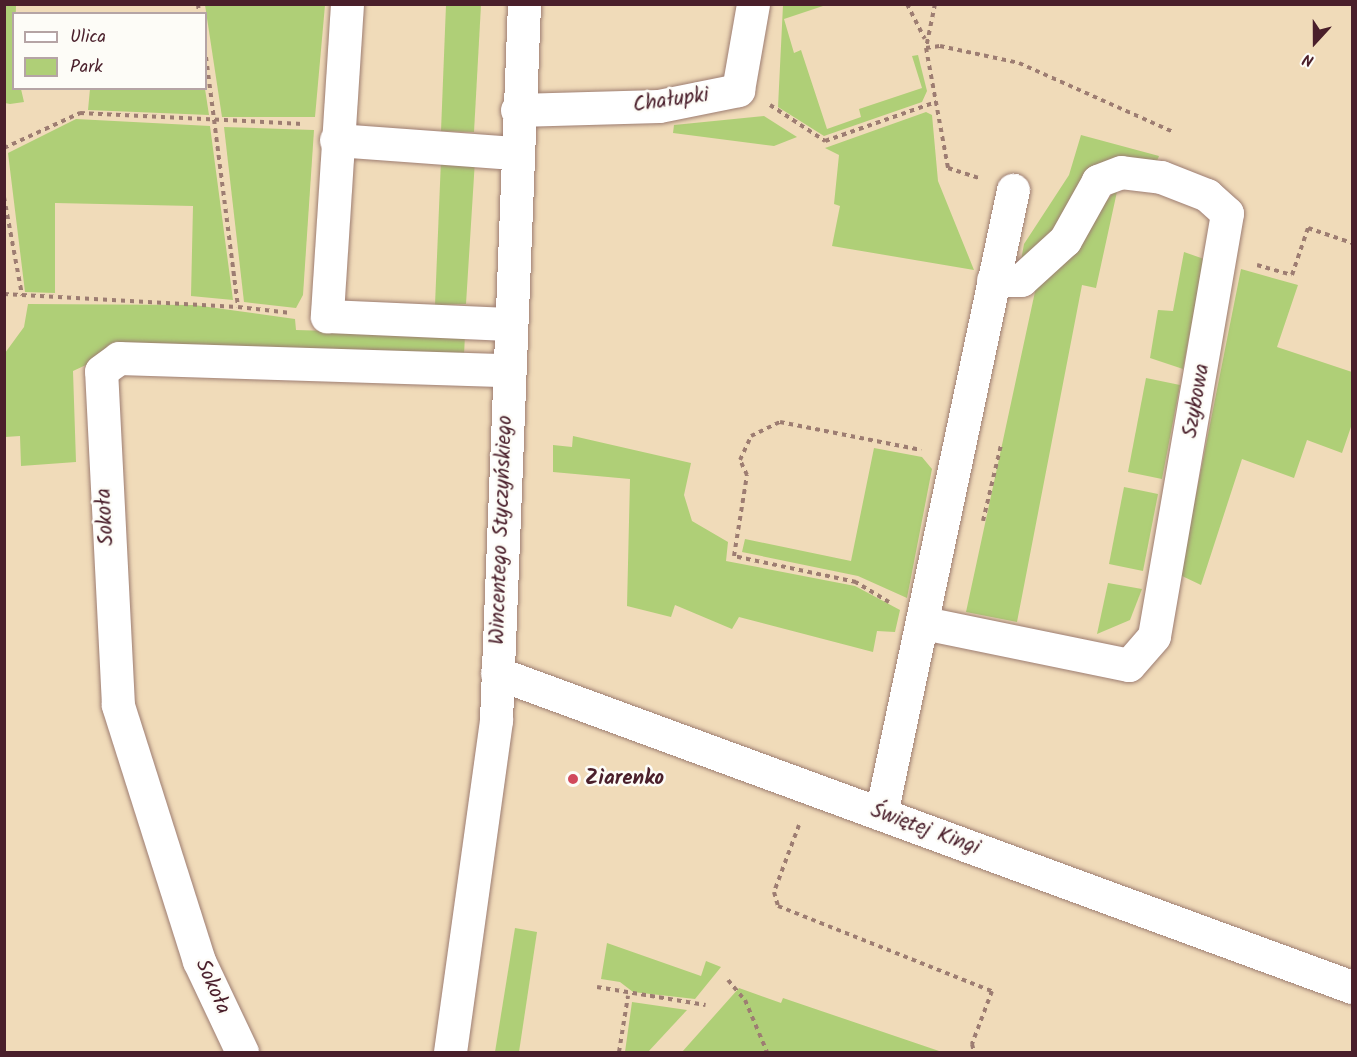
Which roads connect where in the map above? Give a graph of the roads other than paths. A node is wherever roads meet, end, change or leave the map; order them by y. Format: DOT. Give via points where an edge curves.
graph roads {
  1 [pos="347,4"];
  2 [pos="524,4"];
  3 [pos="753,4"];
  4 [pos="517,110"];
  5 [pos="336,140"];
  6 [pos="515,153"];
  7 [pos="1013,190"];
  8 [pos="993,280"];
  9 [pos="509,324"];
  10 [pos="507,370"];
  11 [pos="912,614"];
  12 [pos="497,673"];
  13 [pos="881,814"];
  14 [pos="1353,987"];
  15 [pos="242,1053"];
  16 [pos="450,1053"];
  1 -- 5 [label="street"];
  2 -- 4 [label="street, Wincentego Styczyńskiego"];
  3 -- 4 [label="street, Chałupki" via="738,90 659,106"];
  4 -- 6 [label="street, Wincentego Styczyńskiego"];
  5 -- 6 [label="street"];
  5 -- 9 [label="street" via="327,316"];
  6 -- 9 [label="street, Wincentego Styczyńskiego"];
  7 -- 8 [label="street"];
  8 -- 11 [label="street"];
  8 -- 11 [label="street, Szybowa" via="1020,280 1065,240 1098,182 1121,172 1171,181 1207,195 1227,213 1154,636 1129,665"];
  9 -- 10 [label="street, Wincentego Styczyńskiego"];
  10 -- 12 [label="street, Wincentego Styczyńskiego"];
  10 -- 15 [label="street, Sokoła" via="119,358 101,371 118,705 199,961"];
  11 -- 13 [label="street"];
  12 -- 13 [label="street, Świętej Kingi"];
  12 -- 16 [label="street, Wincentego Styczyńskiego" via="491,762"];
  13 -- 14 [label="street, Świętej Kingi"];
}
